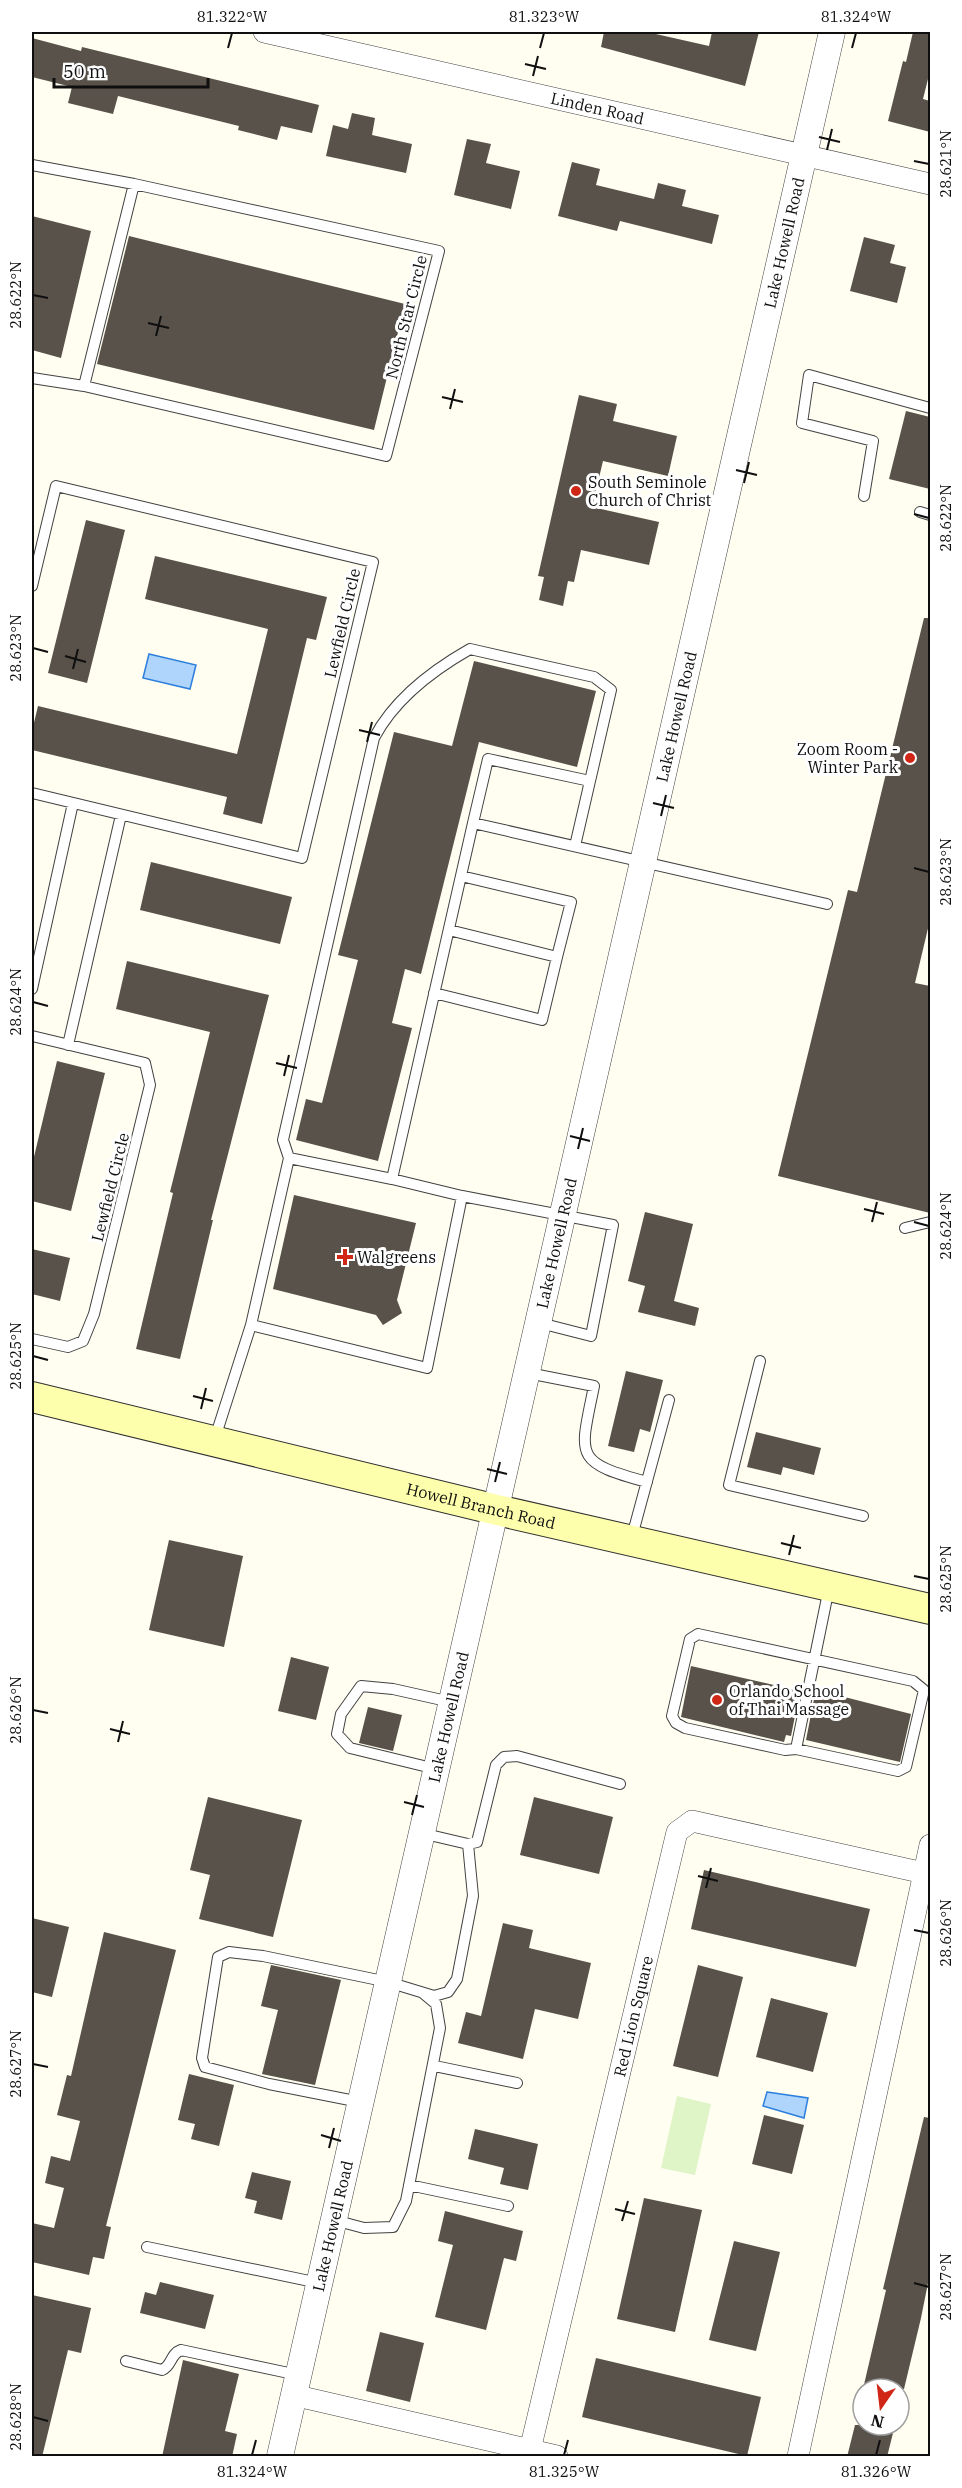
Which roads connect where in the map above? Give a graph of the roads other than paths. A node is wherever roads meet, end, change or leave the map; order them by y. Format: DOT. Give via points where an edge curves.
graph roads {
  1 [pos="264,32"];
  2 [pos="832,32"];
  3 [pos="805,155"];
  4 [pos="32,165"];
  5 [pos="134,184"];
  6 [pos="930,184"];
  7 [pos="32,378"];
  8 [pos="84,386"];
  9 [pos="930,408"];
  10 [pos="864,496"];
  11 [pos="32,586"];
  12 [pos="590,781"];
  13 [pos="32,793"];
  14 [pos="73,803"];
  15 [pos="121,815"];
  16 [pos="473,824"];
  17 [pos="575,846"];
  18 [pos="643,861"];
  19 [pos="461,876"];
  20 [pos="826,904"];
  21 [pos="449,930"];
  22 [pos="557,957"];
  23 [pos="32,988"];
  24 [pos="434,993"];
  25 [pos="32,1036"];
  26 [pos="68,1045"];
  27 [pos="290,1158"];
  28 [pos="392,1179"];
  29 [pos="462,1196"];
  30 [pos="565,1214"];
  31 [pos="930,1222"];
  32 [pos="905,1228"];
  33 [pos="540,1323"];
  34 [pos="251,1325"];
  35 [pos="32,1339"];
  36 [pos="760,1361"];
  37 [pos="528,1373"];
  38 [pos="32,1397"];
  39 [pos="669,1400"];
  40 [pos="214,1441"];
  41 [pos="647,1482"];
  42 [pos="497,1510"];
  43 [pos="863,1516"];
  44 [pos="631,1540"];
  45 [pos="830,1586"];
  46 [pos="930,1609"];
  47 [pos="814,1661"];
  48 [pos="452,1702"];
  49 [pos="796,1749"];
  50 [pos="436,1768"];
  51 [pos="620,1784"];
  52 [pos="421,1833"];
  53 [pos="468,1844"];
  54 [pos="930,1845"];
  55 [pos="924,1873"];
  56 [pos="388,1982"];
  57 [pos="422,1992"];
  58 [pos="435,2066"];
  59 [pos="517,2083"];
  60 [pos="349,2099"];
  61 [pos="409,2185"];
  62 [pos="508,2206"];
  63 [pos="333,2220"];
  64 [pos="147,2247"];
  65 [pos="319,2284"];
  66 [pos="126,2361"];
  67 [pos="296,2385"];
  68 [pos="530,2450"];
  69 [pos="280,2457"];
  70 [pos="557,2457"];
  71 [pos="798,2457"];
  1 -- 3 [label="street, Linden Road"];
  2 -- 3 [label="street, Lake Howell Road"];
  3 -- 6 [label="street, Linden Road"];
  3 -- 18 [label="street, Lake Howell Road"];
  4 -- 5 [label="lane"];
  5 -- 8 [label="lane"];
  5 -- 8 [label="lane, North Star Circle" via="439,251 386,456"];
  7 -- 8 [label="lane, North Star Circle"];
  9 -- 10 [label="lane" via="809,375 802,423 873,441"];
  11 -- 15 [label="lane, Lewfield Circle" via="56,486 372,562 302,858"];
  12 -- 16 [label="lane" via="488,759"];
  12 -- 17 [label="lane"];
  12 -- 27 [label="lane" via="611,690 594,677 470,649 442,665 385,717 374,738 283,1140"];
  13 -- 14 [label="lane, Lewfield Circle"];
  14 -- 15 [label="lane, Lewfield Circle"];
  14 -- 23 [label="lane"];
  15 -- 26 [label="lane"];
  16 -- 17 [label="lane"];
  16 -- 19 [label="lane"];
  17 -- 18 [label="lane"];
  18 -- 20 [label="lane"];
  18 -- 30 [label="street, Lake Howell Road"];
  19 -- 21 [label="lane"];
  19 -- 22 [label="lane" via="571,903"];
  21 -- 22 [label="lane"];
  21 -- 24 [label="lane"];
  22 -- 24 [label="lane" via="542,1020"];
  24 -- 28 [label="lane"];
  25 -- 26 [label="lane, Lewfield Circle"];
  26 -- 35 [label="lane, Lewfield Circle" via="145,1063 150,1085 94,1314 83,1341 68,1347"];
  27 -- 28 [label="lane"];
  27 -- 34 [label="lane"];
  28 -- 29 [label="lane"];
  29 -- 30 [label="lane"];
  29 -- 34 [label="lane" via="427,1368"];
  30 -- 33 [label="street, Lake Howell Road"];
  30 -- 33 [label="lane" via="613,1225 591,1336"];
  31 -- 32 [label="lane"];
  33 -- 37 [label="street, Lake Howell Road"];
  34 -- 40 [label="lane"];
  36 -- 43 [label="lane" via="729,1485"];
  37 -- 41 [label="lane" via="594,1386 585,1432 585,1450 592,1463"];
  37 -- 42 [label="street, Lake Howell Road"];
  38 -- 40 [label="main road, Howell Branch Road"];
  39 -- 41 [label="lane"];
  40 -- 42 [label="main road, Howell Branch Road"];
  41 -- 44 [label="lane"];
  42 -- 44 [label="main road, Howell Branch Road"];
  42 -- 48 [label="street, Lake Howell Road"];
  44 -- 45 [label="main road, Howell Branch Road"];
  45 -- 46 [label="main road, Howell Branch Road"];
  45 -- 47 [label="lane"];
  47 -- 49 [label="lane"];
  47 -- 49 [label="lane" via="913,1681 924,1690 906,1767 897,1771"];
  47 -- 49 [label="lane" via="698,1634 690,1639 672,1716 685,1728 785,1750"];
  48 -- 50 [label="street, Lake Howell Road"];
  48 -- 50 [label="lane" via="361,1686 341,1714 338,1734 350,1748"];
  50 -- 52 [label="street, Lake Howell Road"];
  51 -- 53 [label="lane" via="517,1756 504,1757 496,1765 477,1842"];
  52 -- 53 [label="lane"];
  52 -- 56 [label="street, Lake Howell Road"];
  53 -- 57 [label="lane" via="474,1888 457,1979 448,1992 434,1996"];
  54 -- 55 [label="street"];
  55 -- 68 [label="street, Red Lion Square" via="692,1821 677,1832"];
  55 -- 71 [label="street"];
  56 -- 57 [label="lane"];
  56 -- 60 [label="street, Lake Howell Road"];
  56 -- 60 [label="lane" via="263,1956 229,1952 218,1957 202,2058 206,2067"];
  57 -- 58 [label="lane" via="436,2004 440,2028"];
  58 -- 59 [label="lane"];
  58 -- 61 [label="lane"];
  60 -- 63 [label="street, Lake Howell Road"];
  61 -- 62 [label="lane"];
  61 -- 63 [label="lane" via="393,2227 364,2228"];
  63 -- 65 [label="street, Lake Howell Road"];
  64 -- 65 [label="lane"];
  65 -- 67 [label="street, Lake Howell Road"];
  66 -- 67 [label="lane" via="162,2370 181,2350"];
  67 -- 68 [label="street"];
  67 -- 69 [label="street, Lake Howell Road"];
  68 -- 70 [label="street"];
}
